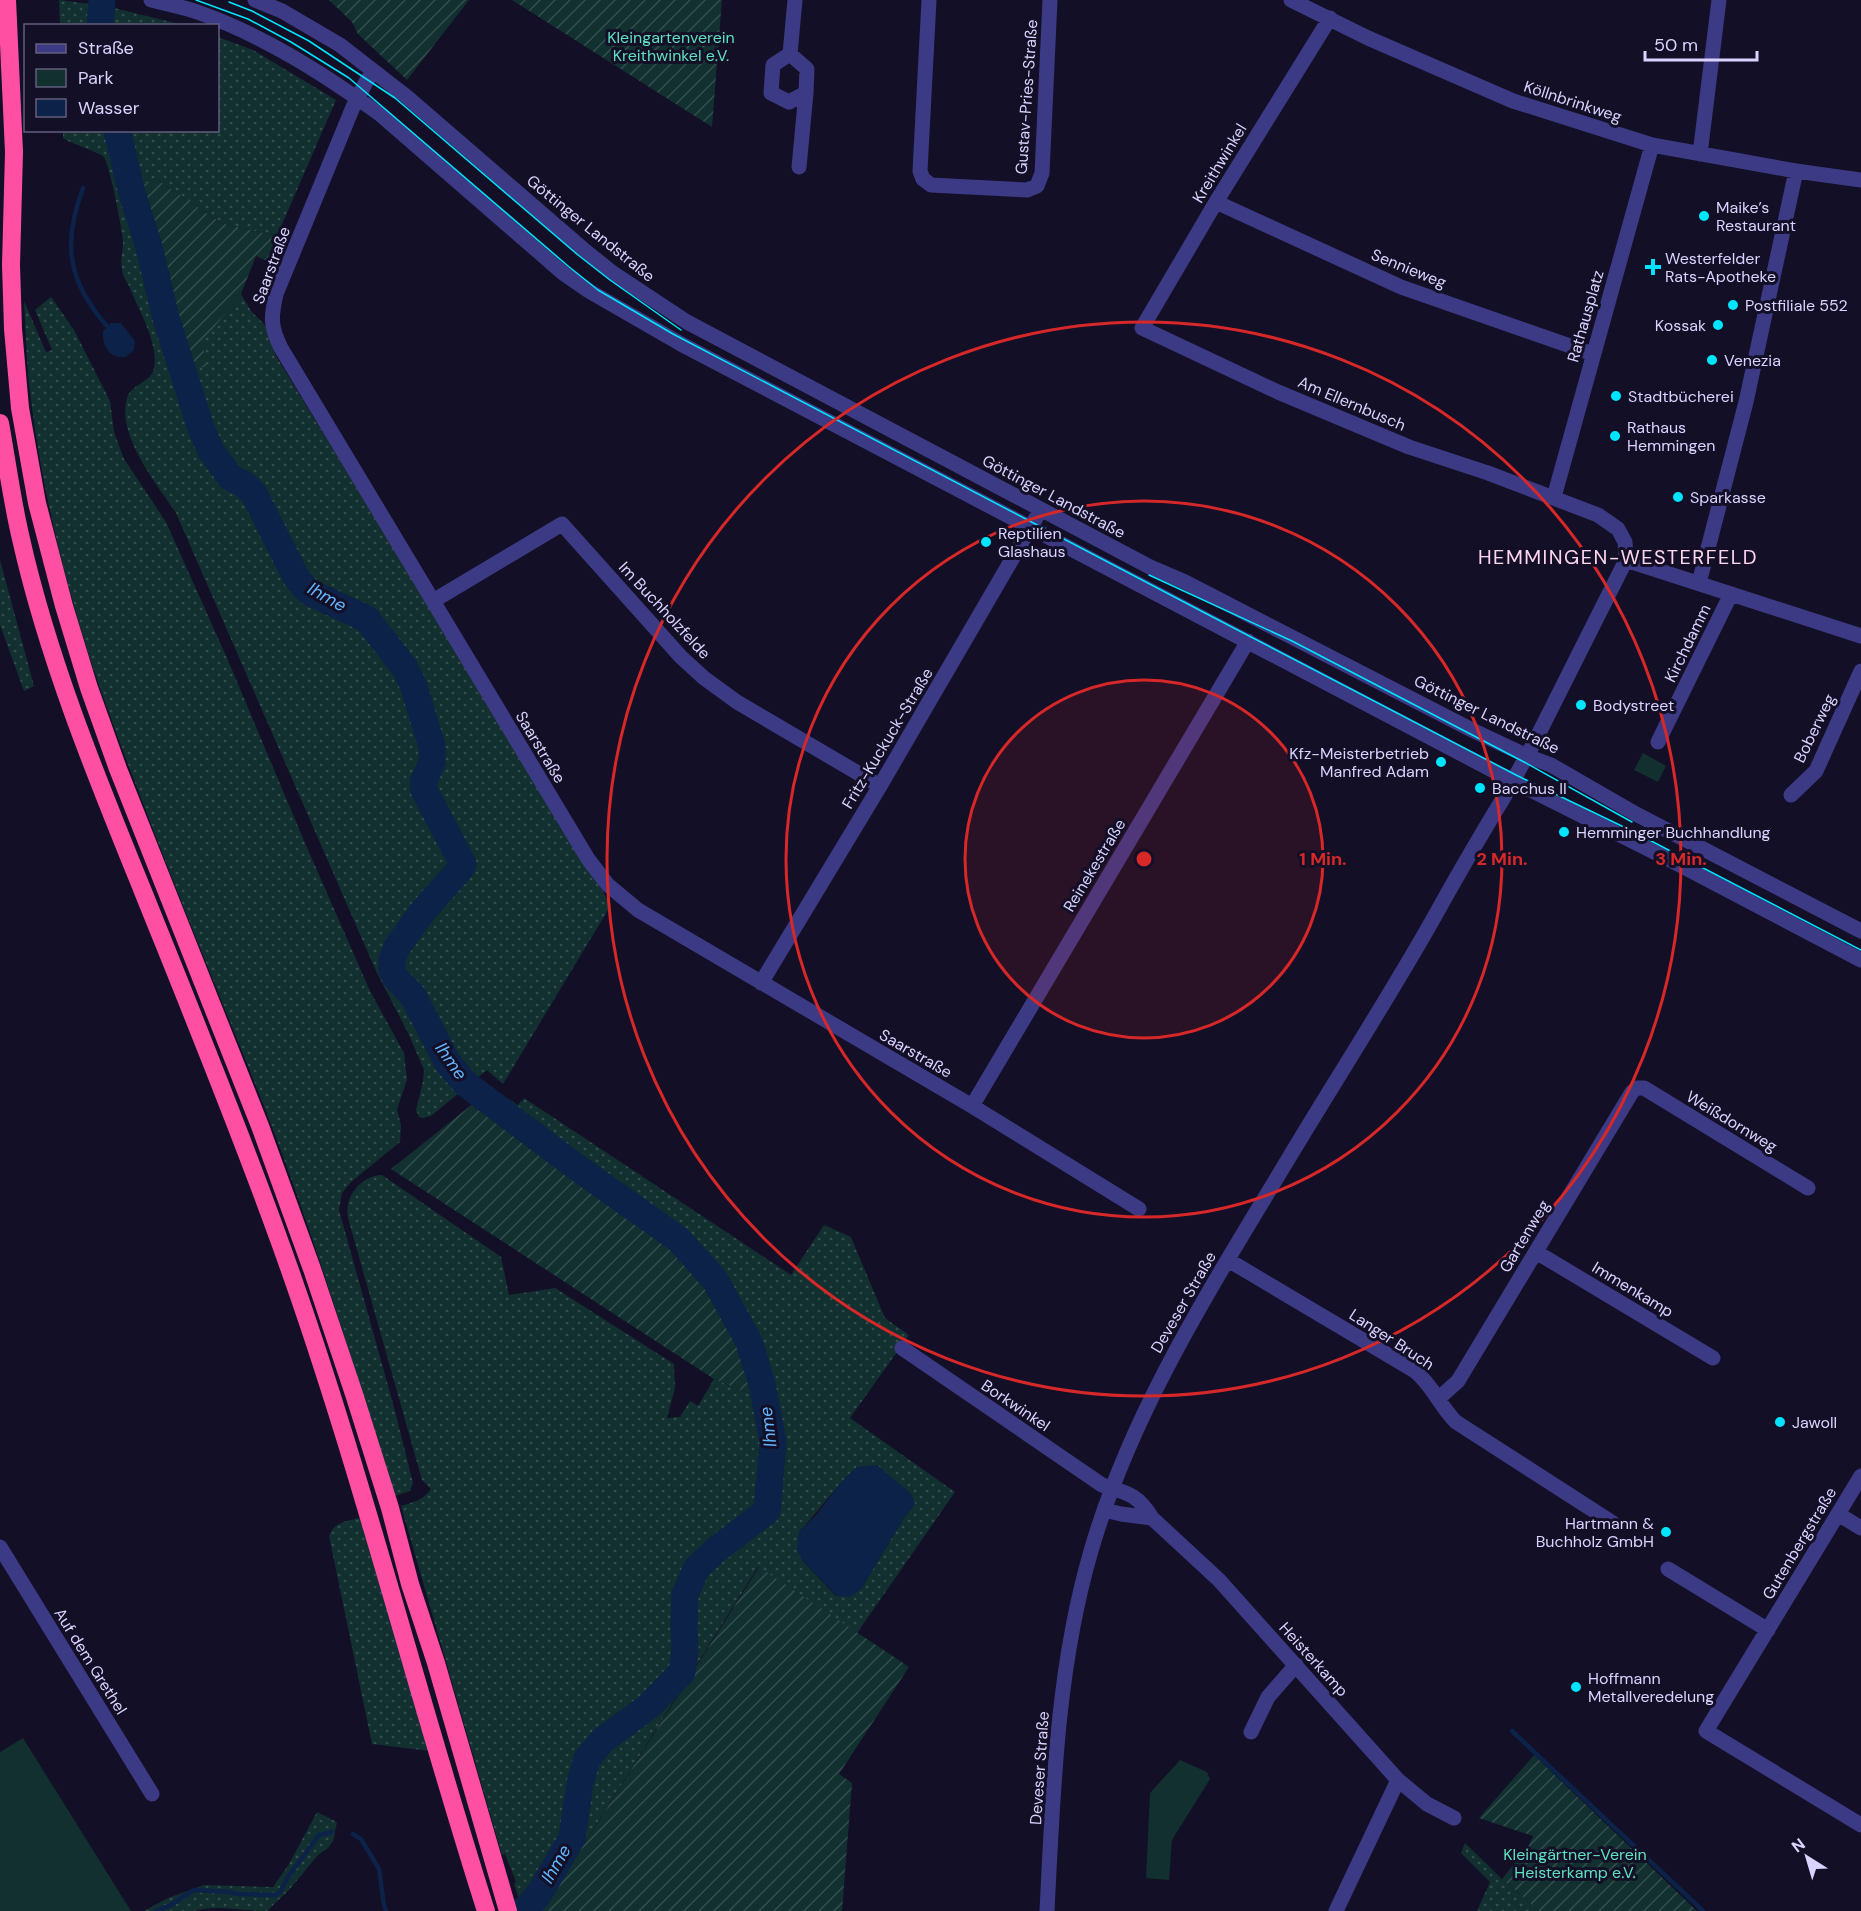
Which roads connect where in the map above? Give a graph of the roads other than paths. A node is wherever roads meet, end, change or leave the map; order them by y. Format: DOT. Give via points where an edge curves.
graph roads {
  1 [pos="7,0"];
  2 [pos="151,0"];
  3 [pos="255,0"];
  4 [pos="795,0"];
  5 [pos="929,0"];
  6 [pos="1050,0"];
  7 [pos="1291,0"];
  8 [pos="1719,0"];
  9 [pos="1330,18"];
  10 [pos="790,54"];
  11 [pos="374,72"];
  12 [pos="806,93"];
  13 [pos="357,98"];
  14 [pos="1652,145"];
  15 [pos="1700,154"];
  16 [pos="799,167"];
  17 [pos="1796,171"];
  18 [pos="1861,180"];
  19 [pos="1216,202"];
  20 [pos="1142,328"];
  21 [pos="1593,354"];
  22 [pos="0,423"];
  23 [pos="1554,497"];
  24 [pos="1041,509"];
  25 [pos="1032,527"];
  26 [pos="1626,560"];
  27 [pos="1699,582"];
  28 [pos="1731,594"];
  29 [pos="433,601"];
  30 [pos="1861,636"];
  31 [pos="1248,642"];
  32 [pos="1861,671"];
  33 [pos="1658,741"];
  34 [pos="1527,756"];
  35 [pos="1516,776"];
  36 [pos="880,786"];
  37 [pos="1791,795"];
  38 [pos="1861,931"];
  39 [pos="1861,960"];
  40 [pos="761,983"];
  41 [pos="1637,1088"];
  42 [pos="972,1106"];
  43 [pos="1808,1188"];
  44 [pos="1139,1209"];
  45 [pos="1536,1252"];
  46 [pos="1228,1260"];
  47 [pos="902,1348"];
  48 [pos="1713,1358"];
  49 [pos="1438,1399"];
  50 [pos="1861,1476"];
  51 [pos="1112,1488"];
  52 [pos="1104,1510"];
  53 [pos="1838,1514"];
  54 [pos="1152,1518"];
  55 [pos="1613,1523"];
  56 [pos="1861,1528"];
  57 [pos="0,1547"];
  58 [pos="1668,1569"];
  59 [pos="1768,1630"];
  60 [pos="1296,1665"];
  61 [pos="1251,1732"];
  62 [pos="1398,1780"];
  63 [pos="152,1794"];
  64 [pos="1454,1818"];
  65 [pos="1861,1825"];
  66 [pos="486,1911"];
  67 [pos="508,1911"];
  68 [pos="1047,1911"];
  69 [pos="1336,1911"];
  1 -- 67 [label="highway" via="14,152 13,329 20,408 37,503 64,606 118,769 260,1126 312,1269 390,1508"];
  2 -- 13 [label="street" via="199,12 261,39"];
  3 -- 11 [label="street, Göttinger Landstraße" via="340,45"];
  4 -- 10 [label="street"];
  5 -- 6 [label="street, Gustav-Pries-Straße" via="920,171 923,179 930,185 1028,190 1037,186 1042,173"];
  7 -- 9 [label="street, Köllnbrinkweg"];
  8 -- 15 [label="street"];
  9 -- 14 [label="street, Köllnbrinkweg" via="1513,101"];
  9 -- 19 [label="street, Kreithwinkel"];
  10 -- 12 [label="street" via="807,69"];
  10 -- 12 [label="street" via="773,65 771,93 789,102"];
  11 -- 13 [label="street, Saarstraße"];
  11 -- 24 [label="street, Göttinger Landstraße" via="583,249 671,312"];
  12 -- 16 [label="street"];
  13 -- 25 [label="street" via="589,291 722,367"];
  13 -- 29 [label="street, Saarstraße" via="276,294 271,315 273,332"];
  14 -- 15 [label="street, Köllnbrinkweg"];
  14 -- 21 [label="street, Rathausplatz"];
  15 -- 17 [label="street, Köllnbrinkweg"];
  17 -- 18 [label="street, Köllnbrinkweg"];
  17 -- 27 [label="street" via="1746,402"];
  19 -- 20 [label="street, Kreithwinkel"];
  19 -- 21 [label="street, Sennieweg" via="1401,287"];
  20 -- 23 [label="street, Am Ellernbusch" via="1278,392 1409,447"];
  21 -- 23 [label="street, Rathausplatz"];
  22 -- 66 [label="highway" via="21,541 61,676 104,797 240,1134 293,1278"];
  23 -- 26 [label="street" via="1598,514 1618,529 1625,542"];
  24 -- 25 [label="street, Fritz-Kuckuck-Straße"];
  24 -- 34 [label="street, Göttinger Landstraße"];
  25 -- 31 [label="street"];
  25 -- 36 [label="street, Fritz-Kuckuck-Straße"];
  26 -- 27 [label="street, Kirchdamm"];
  26 -- 34 [label="street"];
  27 -- 28 [label="street, Kirchdamm"];
  28 -- 30 [label="street"];
  28 -- 33 [label="street, Kirchdamm"];
  29 -- 36 [label="street, Im Buchholzfelde" via="562,524 704,678 737,702"];
  29 -- 40 [label="street, Saarstraße" via="597,873 638,910"];
  31 -- 35 [label="street"];
  31 -- 42 [label="street, Reinekestraße"];
  32 -- 37 [label="street, Boberweg" via="1816,771"];
  34 -- 35 [label="street"];
  34 -- 38 [label="street, Göttinger Landstraße" via="1551,765 1636,814"];
  35 -- 39 [label="street"];
  35 -- 46 [label="street, Deveser Straße"];
  36 -- 40 [label="street, Fritz-Kuckuck-Straße"];
  40 -- 42 [label="street, Saarstraße"];
  41 -- 43 [label="street, Weißdornweg" via="1644,1088"];
  41 -- 45 [label="street, Gartenweg"];
  42 -- 44 [label="street, Saarstraße"];
  45 -- 48 [label="street, Immenkamp"];
  45 -- 49 [label="street, Gartenweg" via="1458,1381"];
  46 -- 49 [label="street, Langer Bruch" via="1415,1371 1428,1382"];
  46 -- 51 [label="street, Deveser Straße" via="1139,1422"];
  47 -- 51 [label="street, Borkwinkel" via="1102,1485"];
  49 -- 55 [label="street, Langer Bruch" via="1456,1422"];
  50 -- 53 [label="street, Gutenbergstraße"];
  51 -- 52 [label="street, Deveser Straße"];
  51 -- 54 [label="street, Heisterkamp" via="1144,1504"];
  52 -- 54 [label="street"];
  52 -- 68 [label="street, Deveser Straße" via="1082,1587 1063,1688"];
  53 -- 56 [label="street"];
  53 -- 59 [label="street, Gutenbergstraße"];
  54 -- 60 [label="street, Heisterkamp" via="1219,1581"];
  57 -- 63 [label="street, Auf dem Grethel"];
  58 -- 59 [label="street"];
  59 -- 65 [label="street, Gutenbergstraße" via="1707,1731"];
  60 -- 61 [label="street" via="1268,1697"];
  60 -- 62 [label="street, Heisterkamp"];
  62 -- 64 [label="street, Heisterkamp" via="1427,1804"];
  62 -- 69 [label="street"];
}
